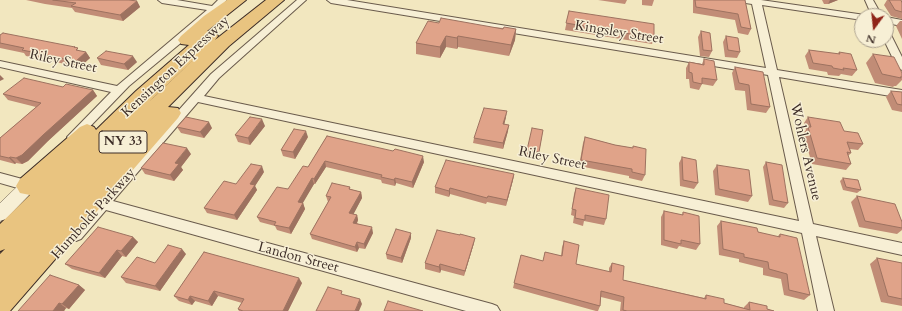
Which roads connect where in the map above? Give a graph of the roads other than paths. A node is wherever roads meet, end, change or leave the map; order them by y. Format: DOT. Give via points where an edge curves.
graph roads {
  1 [pos="162,0"];
  2 [pos="223,0"];
  3 [pos="276,0"];
  4 [pos="302,0"];
  5 [pos="332,0"];
  6 [pos="742,0"];
  7 [pos="756,1"];
  8 [pos="248,6"];
  9 [pos="214,10"];
  10 [pos="854,16"];
  11 [pos="892,48"];
  12 [pos="0,64"];
  13 [pos="902,67"];
  14 [pos="772,72"];
  15 [pos="119,90"];
  16 [pos="902,94"];
  17 [pos="196,98"];
  18 [pos="0,178"];
  19 [pos="28,186"];
  20 [pos="104,204"];
  21 [pos="0,214"];
  22 [pos="807,229"];
  23 [pos="0,240"];
  24 [pos="902,249"];
  25 [pos="0,272"];
  26 [pos="0,302"];
  27 [pos="6,311"];
  28 [pos="492,311"];
  29 [pos="826,311"];
  1 -- 9 [label="street"];
  2 -- 9 [label="street"];
  3 -- 8 [label="highway, Kensington Expressway / NY 33"];
  4 -- 17 [label="street, Humboldt Parkway" via="214,76"];
  5 -- 14 [label="street, Kingsley Street"];
  6 -- 7 [label="street"];
  7 -- 10 [label="street"];
  7 -- 14 [label="street, Wohlers Avenue"];
  8 -- 19 [label="highway" via="210,20 154,68"];
  8 -- 23 [label="highway, Kensington Expressway / NY 33" via="237,11 185,56"];
  8 -- 25 [label="highway, Kensington Expressway / NY 33" via="200,63"];
  8 -- 26 [label="highway" via="191,91"];
  9 -- 15 [label="street"];
  11 -- 13 [label="street"];
  12 -- 15 [label="street, Riley Street"];
  14 -- 16 [label="street, Kingsley Street"];
  14 -- 22 [label="street, Wohlers Avenue"];
  15 -- 19 [label="street"];
  17 -- 20 [label="street, Humboldt Parkway"];
  17 -- 22 [label="street, Riley Street"];
  18 -- 19 [label="street"];
  19 -- 21 [label="street"];
  20 -- 27 [label="street, Humboldt Parkway"];
  20 -- 28 [label="street, Landon Street"];
  22 -- 24 [label="street, Riley Street"];
  22 -- 29 [label="street, Wohlers Avenue"];
}
